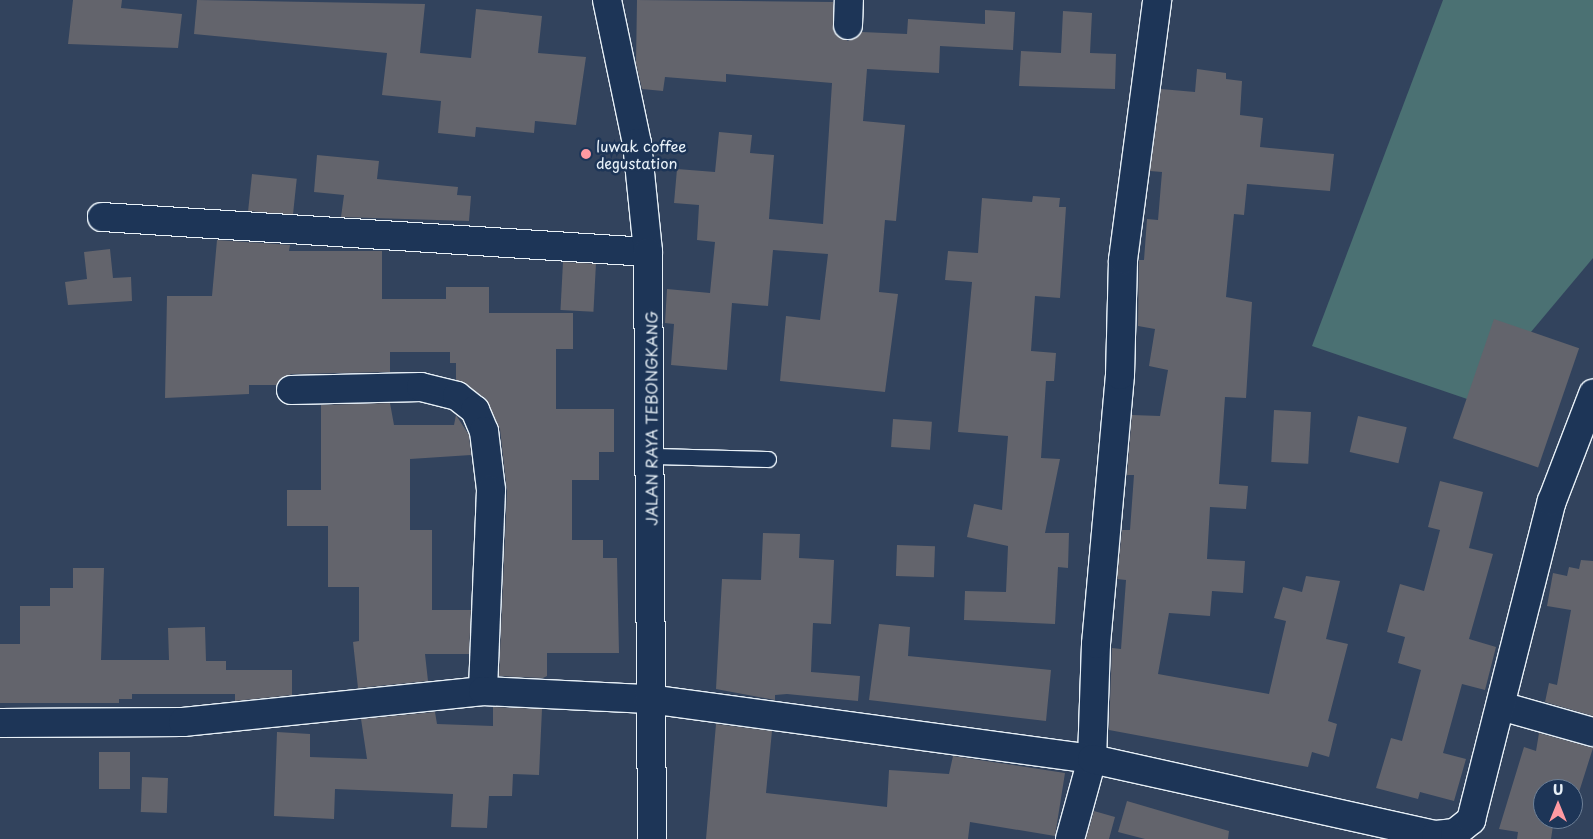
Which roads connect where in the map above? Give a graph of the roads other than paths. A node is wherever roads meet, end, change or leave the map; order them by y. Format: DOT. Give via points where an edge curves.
graph roads {
  1 [pos="607,0"];
  2 [pos="1157,0"];
  3 [pos="102,217"];
  4 [pos="648,252"];
  5 [pos="291,390"];
  6 [pos="1593,394"];
  7 [pos="653,456"];
  8 [pos="768,460"];
  9 [pos="483,691"];
  10 [pos="650,699"];
  11 [pos="1500,706"];
  12 [pos="0,724"];
  13 [pos="1593,732"];
  14 [pos="1092,759"];
  15 [pos="1455,836"];
  16 [pos="652,839"];
  17 [pos="1070,839"];
  1 -- 4 [label="street, JALAN RAYA TEBONGKANG" via="637,143"];
  2 -- 14 [label="street" via="1123,260 1120,375 1096,644"];
  3 -- 4 [label="street"];
  4 -- 7 [label="street, JALAN RAYA TEBONGKANG"];
  5 -- 9 [label="street" via="421,387 457,396 474,410 484,431 491,490"];
  6 -- 11 [label="street" via="1552,500"];
  7 -- 8 [label="lane"];
  7 -- 10 [label="street, JALAN RAYA TEBONGKANG"];
  9 -- 10 [label="street"];
  9 -- 12 [label="street" via="183,722"];
  10 -- 14 [label="street"];
  10 -- 16 [label="street, JALAN RAYA TEBONGKANG"];
  11 -- 13 [label="street"];
  11 -- 15 [label="street" via="1471,820"];
  14 -- 15 [label="street" via="1436,835"];
  14 -- 17 [label="street"];
}
